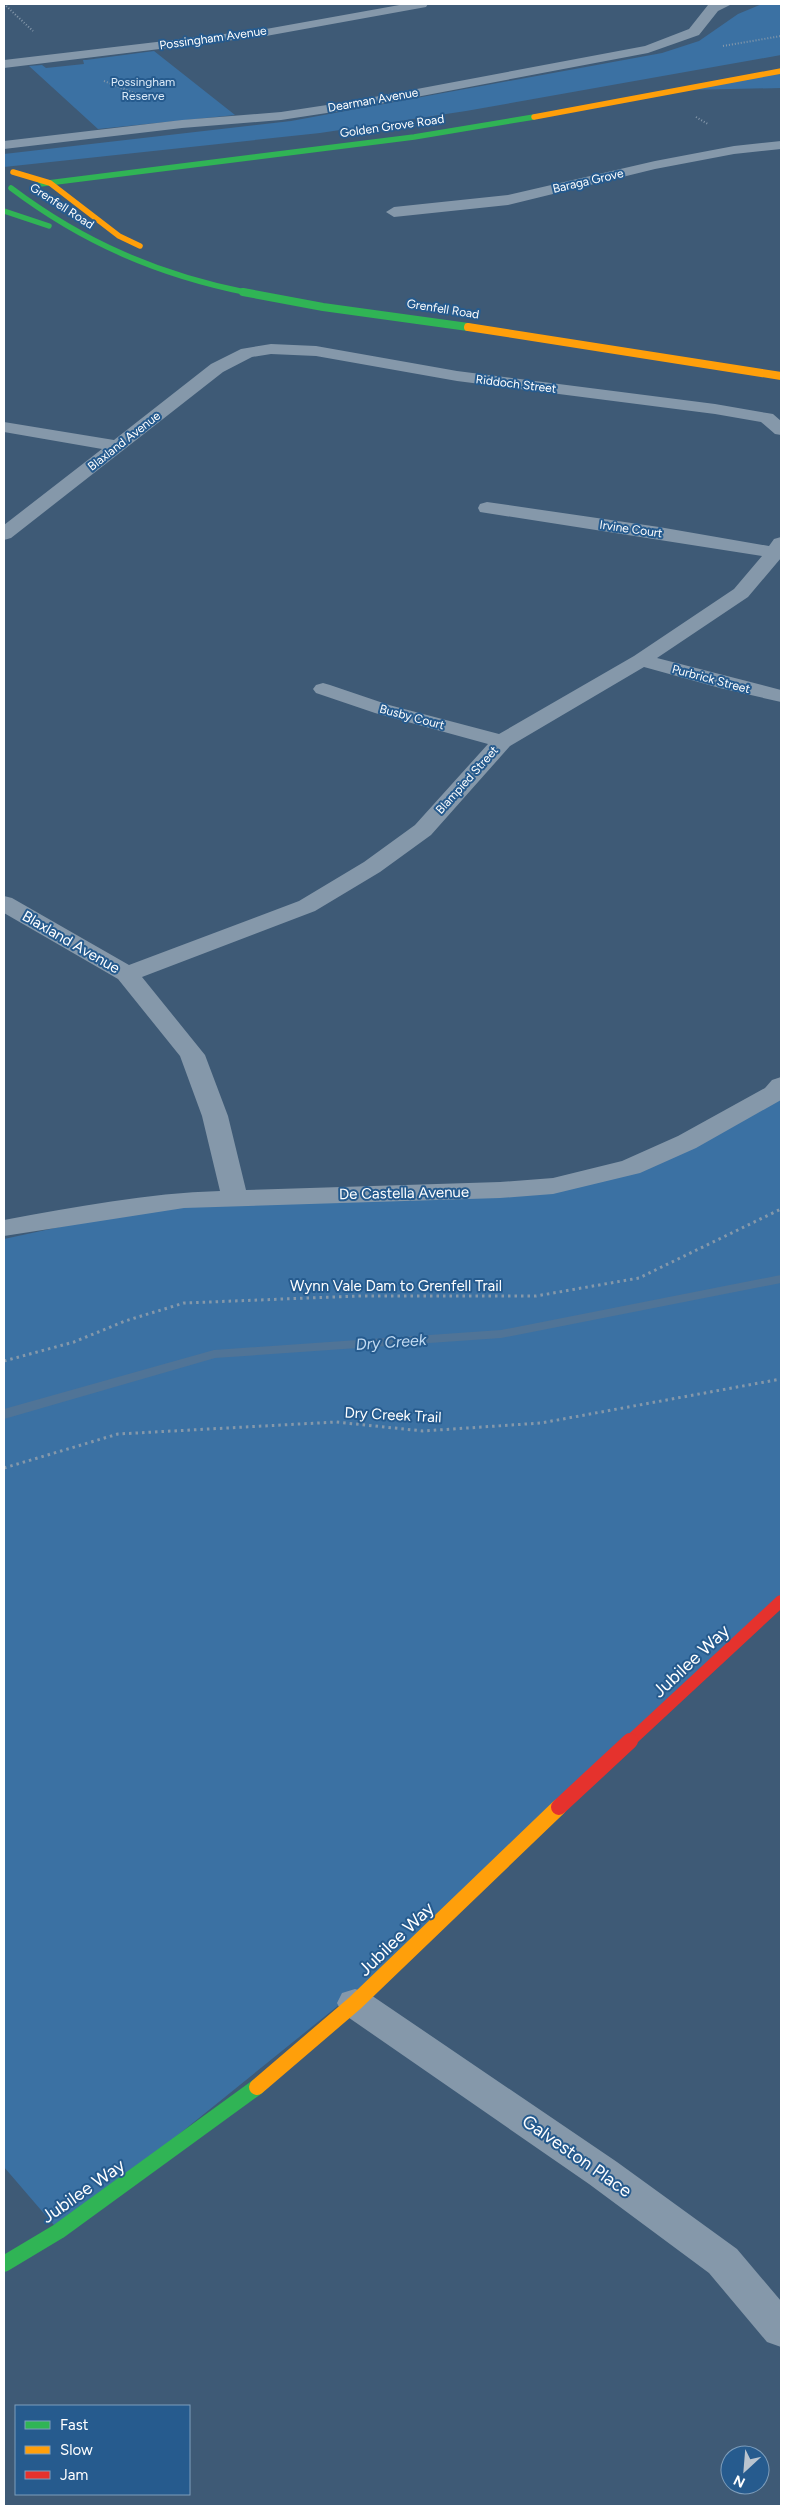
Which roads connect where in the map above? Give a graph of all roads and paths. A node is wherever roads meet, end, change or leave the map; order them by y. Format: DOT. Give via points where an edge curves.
graph roads {
  1 [pos="422,4"];
  2 [pos="726,4"];
  3 [pos="59,58"];
  4 [pos="4,64"];
  5 [pos="781,71"];
  6 [pos="152,100"];
  7 [pos="350,133"];
  8 [pos="4,145"];
  9 [pos="253,145"];
  10 [pos="781,146"];
  11 [pos="218,162"];
  12 [pos="42,168"];
  13 [pos="8,172"];
  14 [pos="145,182"];
  15 [pos="50,183"];
  16 [pos="7,188"];
  17 [pos="4,210"];
  18 [pos="394,212"];
  19 [pos="93,242"];
  20 [pos="149,250"];
  21 [pos="247,353"];
  22 [pos="781,376"];
  23 [pos="4,427"];
  24 [pos="781,430"];
  25 [pos="118,446"];
  26 [pos="487,508"];
  27 [pos="4,534"];
  28 [pos="778,548"];
  29 [pos="641,660"];
  30 [pos="323,689"];
  31 [pos="781,696"];
  32 [pos="502,741"];
  33 [pos="4,903"];
  34 [pos="127,974"];
  35 [pos="781,1084"];
  36 [pos="235,1198"];
  37 [pos="781,1209"];
  38 [pos="4,1228"];
  39 [pos="4,1361"];
  40 [pos="781,1379"];
  41 [pos="4,1468"];
  42 [pos="781,1602"];
  43 [pos="355,2003"];
  44 [pos="4,2264"];
  45 [pos="781,2330"];
  1 -- 3 [label="street, Possingham Avenue" via="237,38"];
  2 -- 8 [label="street, Dearman Avenue" via="713,8 694,32 629,53 281,116"];
  3 -- 4 [label="street, Possingham Avenue"];
  3 -- 6 [label="path" via="83,72"];
  5 -- 11 [label="main road, Golden Grove Road" via="414,138"];
  7 -- 9 [label="main road, Golden Grove Road"];
  10 -- 18 [label="street, Baraga Grove" via="734,150 655,165 508,200"];
  11 -- 14 [label="main road"];
  11 -- 15 [label="main road, Golden Grove Road"];
  12 -- 13 [label="main road"];
  13 -- 15 [label="main road, Grenfell Road"];
  13 -- 16 [label="main road, Grenfell Road"];
  15 -- 16 [label="main road, Golden Grove Road"];
  15 -- 20 [label="main road, Grenfell Road" via="88,207 119,236"];
  16 -- 19 [label="main road, Grenfell Road"];
  17 -- 19 [label="main road"];
  19 -- 22 [label="main road, Grenfell Road" via="161,269 234,288"];
  21 -- 24 [label="street, Riddoch Street" via="271,349 316,351 457,376 767,418"];
  21 -- 25 [label="street, Blaxland Avenue" via="217,368"];
  23 -- 25 [label="street"];
  25 -- 27 [label="street, Blaxland Avenue"];
  26 -- 28 [label="street, Irvine Court"];
  28 -- 29 [label="street, Blampied Street" via="741,593"];
  29 -- 31 [label="street, Purbrick Street"];
  29 -- 32 [label="street, Blampied Street"];
  30 -- 32 [label="street, Busby Court" via="382,709"];
  32 -- 34 [label="street, Blampied Street" via="423,830 372,867 307,906"];
  33 -- 34 [label="street, Blaxland Avenue"];
  34 -- 36 [label="street, Blaxland Avenue" via="192,1055 216,1116"];
  35 -- 36 [label="street, De Castella Avenue" via="774,1093 687,1142 631,1167 553,1186"];
  36 -- 38 [label="street, De Castella Avenue" via="184,1200"];
  37 -- 39 [label="path, Wynn Vale Dam to Grenfell Trail" via="639,1278 536,1296 358,1296 184,1303 74,1342"];
  40 -- 41 [label="path, Dry Creek Trail" via="541,1423 424,1431 336,1422 118,1434"];
  42 -- 43 [label="main road, Jubilee Way"];
  43 -- 44 [label="main road, Jubilee Way" via="264,2082 59,2230"];
  43 -- 45 [label="street, Galveston Place" via="603,2173 723,2261"];
}
